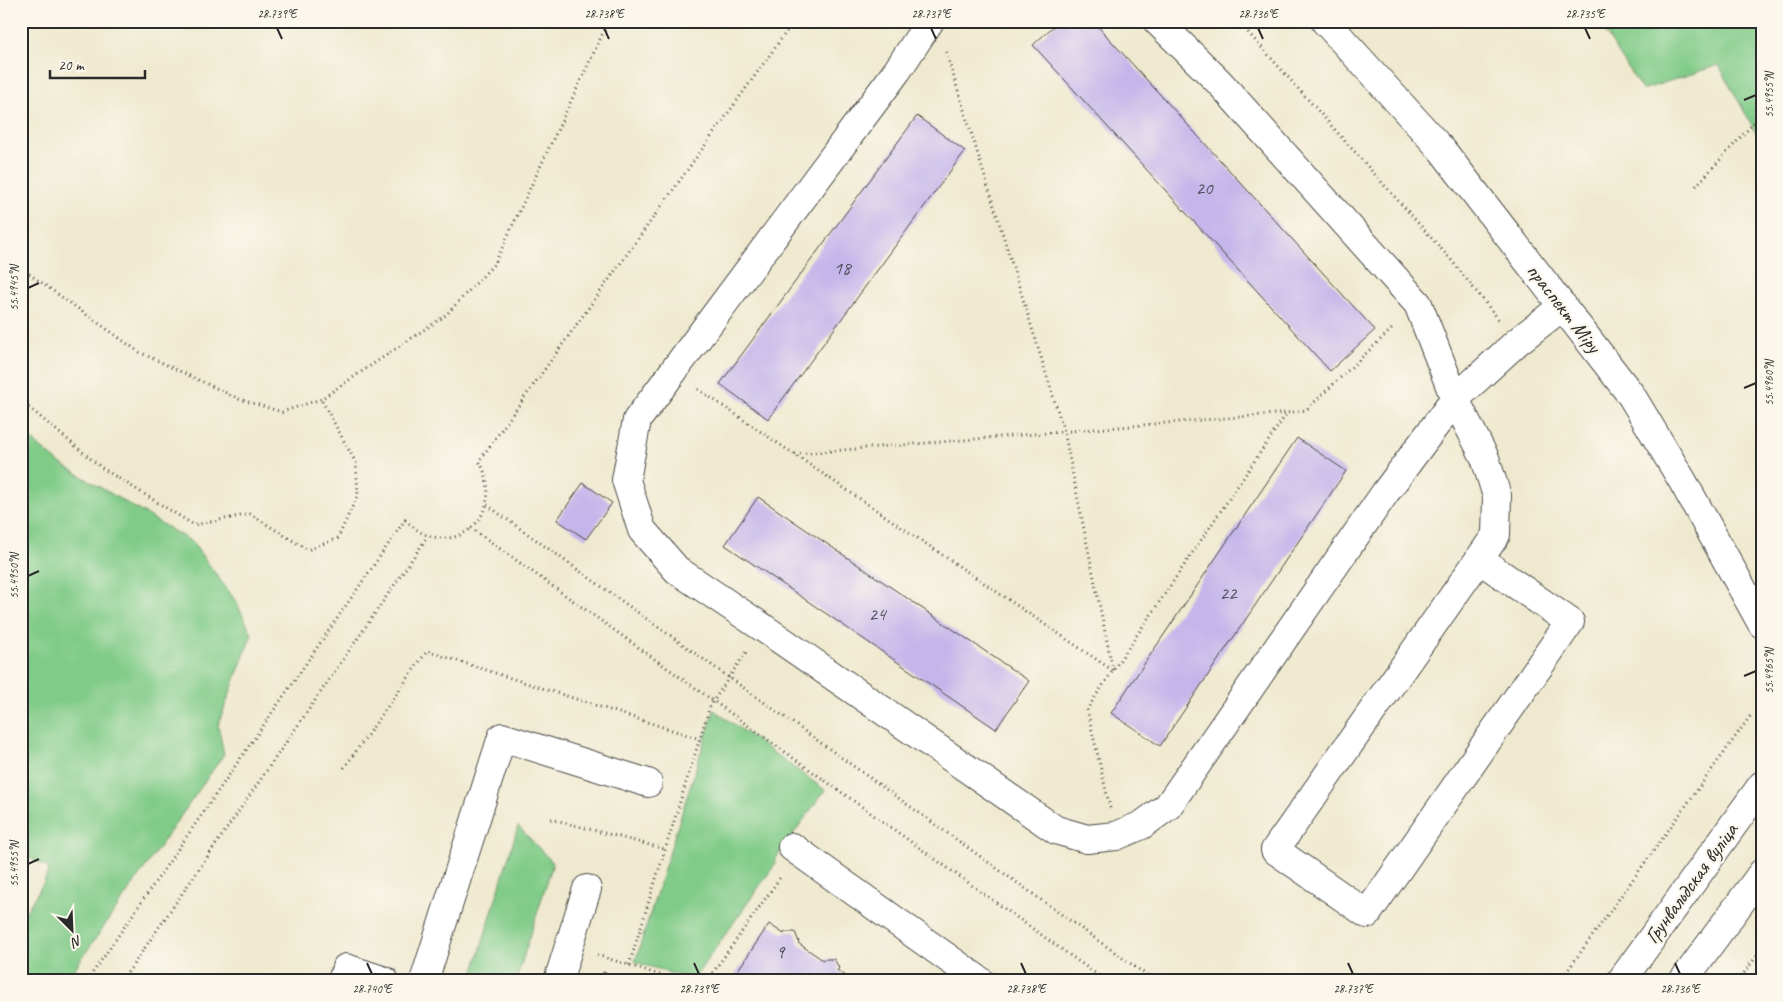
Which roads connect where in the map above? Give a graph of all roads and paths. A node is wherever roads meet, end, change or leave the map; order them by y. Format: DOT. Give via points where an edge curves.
graph roads {
  1 [pos="611,21"];
  2 [pos="794,21"];
  3 [pos="930,21"];
  4 [pos="1157,21"];
  5 [pos="1238,21"];
  6 [pos="1325,21"];
  7 [pos="945,50"];
  8 [pos="1762,114"];
  9 [pos="1696,186"];
  10 [pos="21,268"];
  11 [pos="1418,304"];
  12 [pos="1563,306"];
  13 [pos="1517,342"];
  14 [pos="673,372"];
  15 [pos="321,399"];
  16 [pos="1455,399"];
  17 [pos="21,401"];
  18 [pos="1288,412"];
  19 [pos="1064,431"];
  20 [pos="793,454"];
  21 [pos="487,505"];
  22 [pos="470,528"];
  23 [pos="428,536"];
  24 [pos="1479,559"];
  25 [pos="1762,624"];
  26 [pos="762,627"];
  27 [pos="1113,671"];
  28 [pos="729,677"];
  29 [pos="714,702"];
  30 [pos="1751,715"];
  31 [pos="700,739"];
  32 [pos="344,768"];
  33 [pos="648,783"];
  34 [pos="1762,785"];
  35 [pos="551,819"];
  36 [pos="1116,836"];
  37 [pos="792,847"];
  38 [pos="665,849"];
  39 [pos="1762,873"];
  40 [pos="782,874"];
  41 [pos="587,889"];
  42 [pos="1762,948"];
  43 [pos="594,954"];
  44 [pos="628,965"];
  45 [pos="87,981"];
  46 [pos="122,981"];
  47 [pos="342,981"];
  48 [pos="385,981"];
  49 [pos="424,981"];
  50 [pos="558,981"];
  51 [pos="679,981"];
  52 [pos="707,981"];
  53 [pos="980,981"];
  54 [pos="1106,981"];
  55 [pos="1155,981"];
  56 [pos="1560,981"];
  57 [pos="1621,981"];
  58 [pos="1683,981"];
  59 [pos="1738,981"];
  1 -- 15 [label="path" via="495,263 446,315"];
  2 -- 21 [label="path" via="479,461 487,475"];
  3 -- 14 [label="street" via="897,71"];
  4 -- 11 [label="street" via="1220,83"];
  5 -- 13 [label="path" via="1452,260"];
  6 -- 12 [label="street, праспект Міру" via="1442,150"];
  7 -- 19 [label="path"];
  8 -- 9 [label="path"];
  10 -- 15 [label="path" via="139,352 239,399 282,412"];
  11 -- 16 [label="street"];
  11 -- 18 [label="path" via="1306,410"];
  12 -- 13 [label="street"];
  12 -- 25 [label="street, праспект Міру" via="1631,395"];
  13 -- 16 [label="street"];
  14 -- 20 [label="path"];
  14 -- 26 [label="street" via="638,420 626,480 642,530 677,570"];
  15 -- 17 [label="path" via="356,463 358,494 338,538 308,550 250,514 194,525 102,468"];
  16 -- 24 [label="street" via="1485,458 1498,496 1496,535"];
  16 -- 36 [label="street" via="1385,493 1168,806 1142,825"];
  18 -- 19 [label="path"];
  18 -- 27 [label="path"];
  19 -- 20 [label="path"];
  19 -- 27 [label="path"];
  20 -- 27 [label="path"];
  21 -- 22 [label="path" via="481,518"];
  21 -- 28 [label="path"];
  22 -- 23 [label="path" via="443,538"];
  22 -- 29 [label="path"];
  23 -- 45 [label="path" via="405,520"];
  23 -- 46 [label="path"];
  24 -- 24 [label="street" via="1570,622 1367,914 1276,850"];
  26 -- 28 [label="path"];
  26 -- 36 [label="street" via="1056,830 1086,839"];
  27 -- 36 [label="path" via="1088,709"];
  28 -- 29 [label="path"];
  28 -- 55 [label="path"];
  29 -- 31 [label="path"];
  29 -- 54 [label="path"];
  30 -- 56 [label="path"];
  31 -- 32 [label="path" via="427,651"];
  31 -- 38 [label="path"];
  33 -- 49 [label="street" via="502,737"];
  34 -- 57 [label="street, Грунвальдская вуліца"];
  35 -- 38 [label="path"];
  37 -- 53 [label="street"];
  38 -- 44 [label="path"];
  39 -- 58 [label="street"];
  40 -- 52 [label="path"];
  41 -- 50 [label="street"];
  42 -- 59 [label="path"];
  43 -- 44 [label="path"];
  44 -- 51 [label="path"];
  47 -- 48 [label="street" via="346,968"];
}
